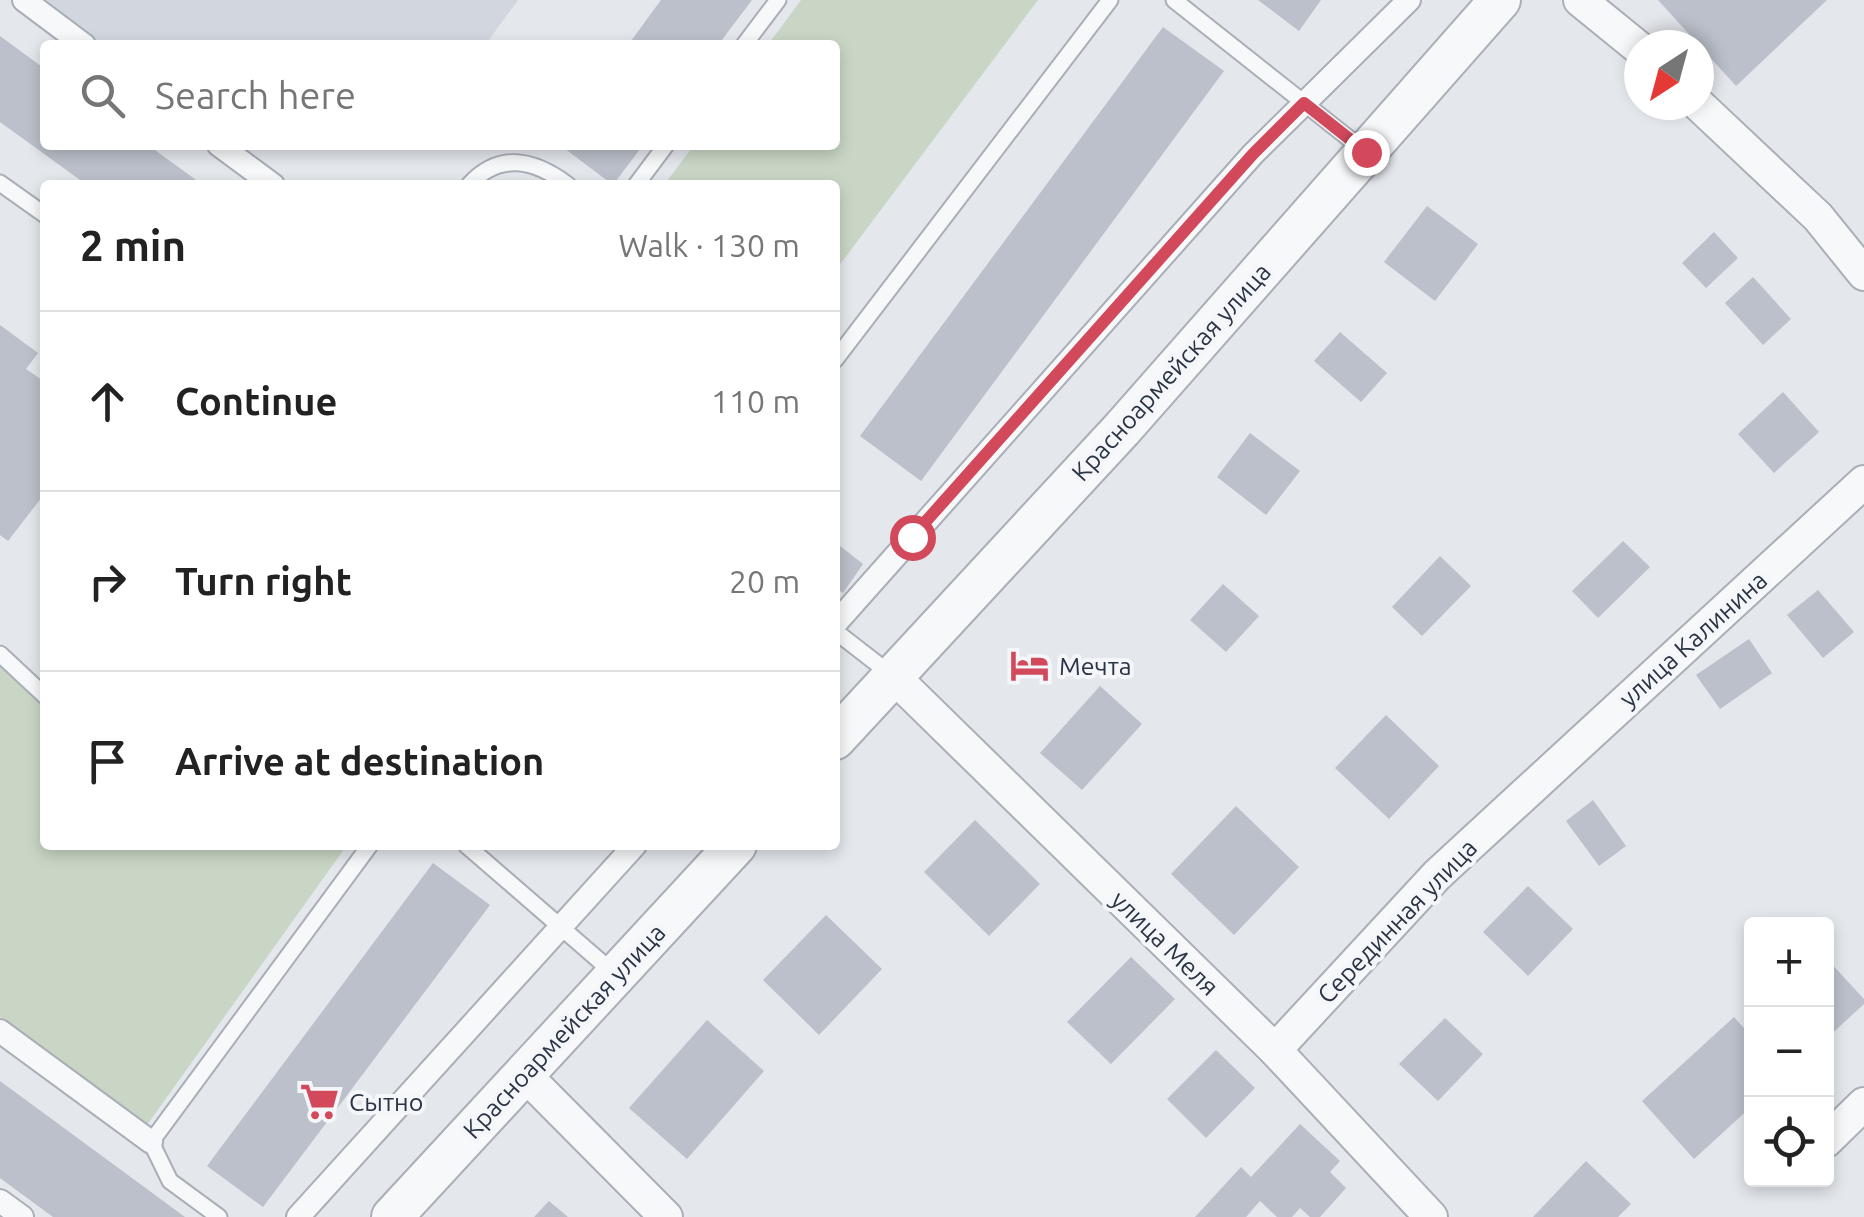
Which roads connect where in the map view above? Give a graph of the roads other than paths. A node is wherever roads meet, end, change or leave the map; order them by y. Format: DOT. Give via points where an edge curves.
graph roads {
  1 [pos="24,0"];
  2 [pos="778,0"];
  3 [pos="1110,0"];
  4 [pos="1174,0"];
  5 [pos="1408,0"];
  6 [pos="1500,0"];
  7 [pos="1580,0"];
  8 [pos="1624,36"];
  9 [pos="77,40"];
  10 [pos="748,40"];
  11 [pos="1304,103"];
  12 [pos="1714,119"];
  13 [pos="226,150"];
  14 [pos="662,150"];
  15 [pos="1366,152"];
  16 [pos="266,180"];
  17 [pos="476,180"];
  18 [pos="561,180"];
  19 [pos="640,180"];
  20 [pos="0,182"];
  21 [pos="40,211"];
  22 [pos="1864,274"];
  23 [pos="840,353"];
  24 [pos="1864,482"];
  25 [pos="840,621"];
  26 [pos="840,631"];
  27 [pos="0,654"];
  28 [pos="892,676"];
  29 [pos="40,691"];
  30 [pos="840,733"];
  31 [pos="1522,795"];
  32 [pos="366,850"];
  33 [pos="472,850"];
  34 [pos="630,850"];
  35 [pos="731,850"];
  36 [pos="560,927"];
  37 [pos="616,975"];
  38 [pos="0,1030"];
  39 [pos="1275,1050"];
  40 [pos="524,1074"];
  41 [pos="1864,1104"];
  42 [pos="1834,1132"];
  43 [pos="151,1142"];
  44 [pos="0,1201"];
  45 [pos="22,1217"];
  46 [pos="219,1217"];
  47 [pos="298,1217"];
  48 [pos="392,1217"];
  49 [pos="666,1217"];
  50 [pos="1431,1217"];
  1 -- 9 [label="street"];
  2 -- 10 [label="lane"];
  3 -- 23 [label="lane"];
  4 -- 11 [label="lane"];
  5 -- 11 [label="street"];
  6 -- 15 [label="street, Красноармейская улица"];
  7 -- 8 [label="street"];
  11 -- 15 [label="lane"];
  11 -- 25 [label="street"];
  12 -- 22 [label="street" via="1818,217"];
  13 -- 16 [label="street"];
  14 -- 19 [label="lane"];
  15 -- 28 [label="street, Красноармейская улица"];
  17 -- 18 [label="lane" via="500,163 540,164"];
  20 -- 21 [label="lane"];
  24 -- 31 [label="street, улица Калинина"];
  26 -- 28 [label="lane"];
  27 -- 29 [label="lane"];
  28 -- 30 [label="street, Красноармейская улица"];
  28 -- 39 [label="street, улица Меля"];
  31 -- 39 [label="street, Серединная улица" via="1437,875"];
  32 -- 43 [label="lane"];
  33 -- 36 [label="lane"];
  34 -- 36 [label="street"];
  35 -- 37 [label="street, Красноармейская улица"];
  36 -- 37 [label="lane"];
  36 -- 47 [label="street"];
  37 -- 40 [label="street, Красноармейская улица"];
  38 -- 43 [label="street"];
  39 -- 50 [label="street, улица Меля"];
  40 -- 48 [label="street, Красноармейская улица"];
  40 -- 49 [label="street"];
  41 -- 42 [label="street"];
  43 -- 46 [label="lane" via="170,1181"];
  44 -- 45 [label="street"];
}
